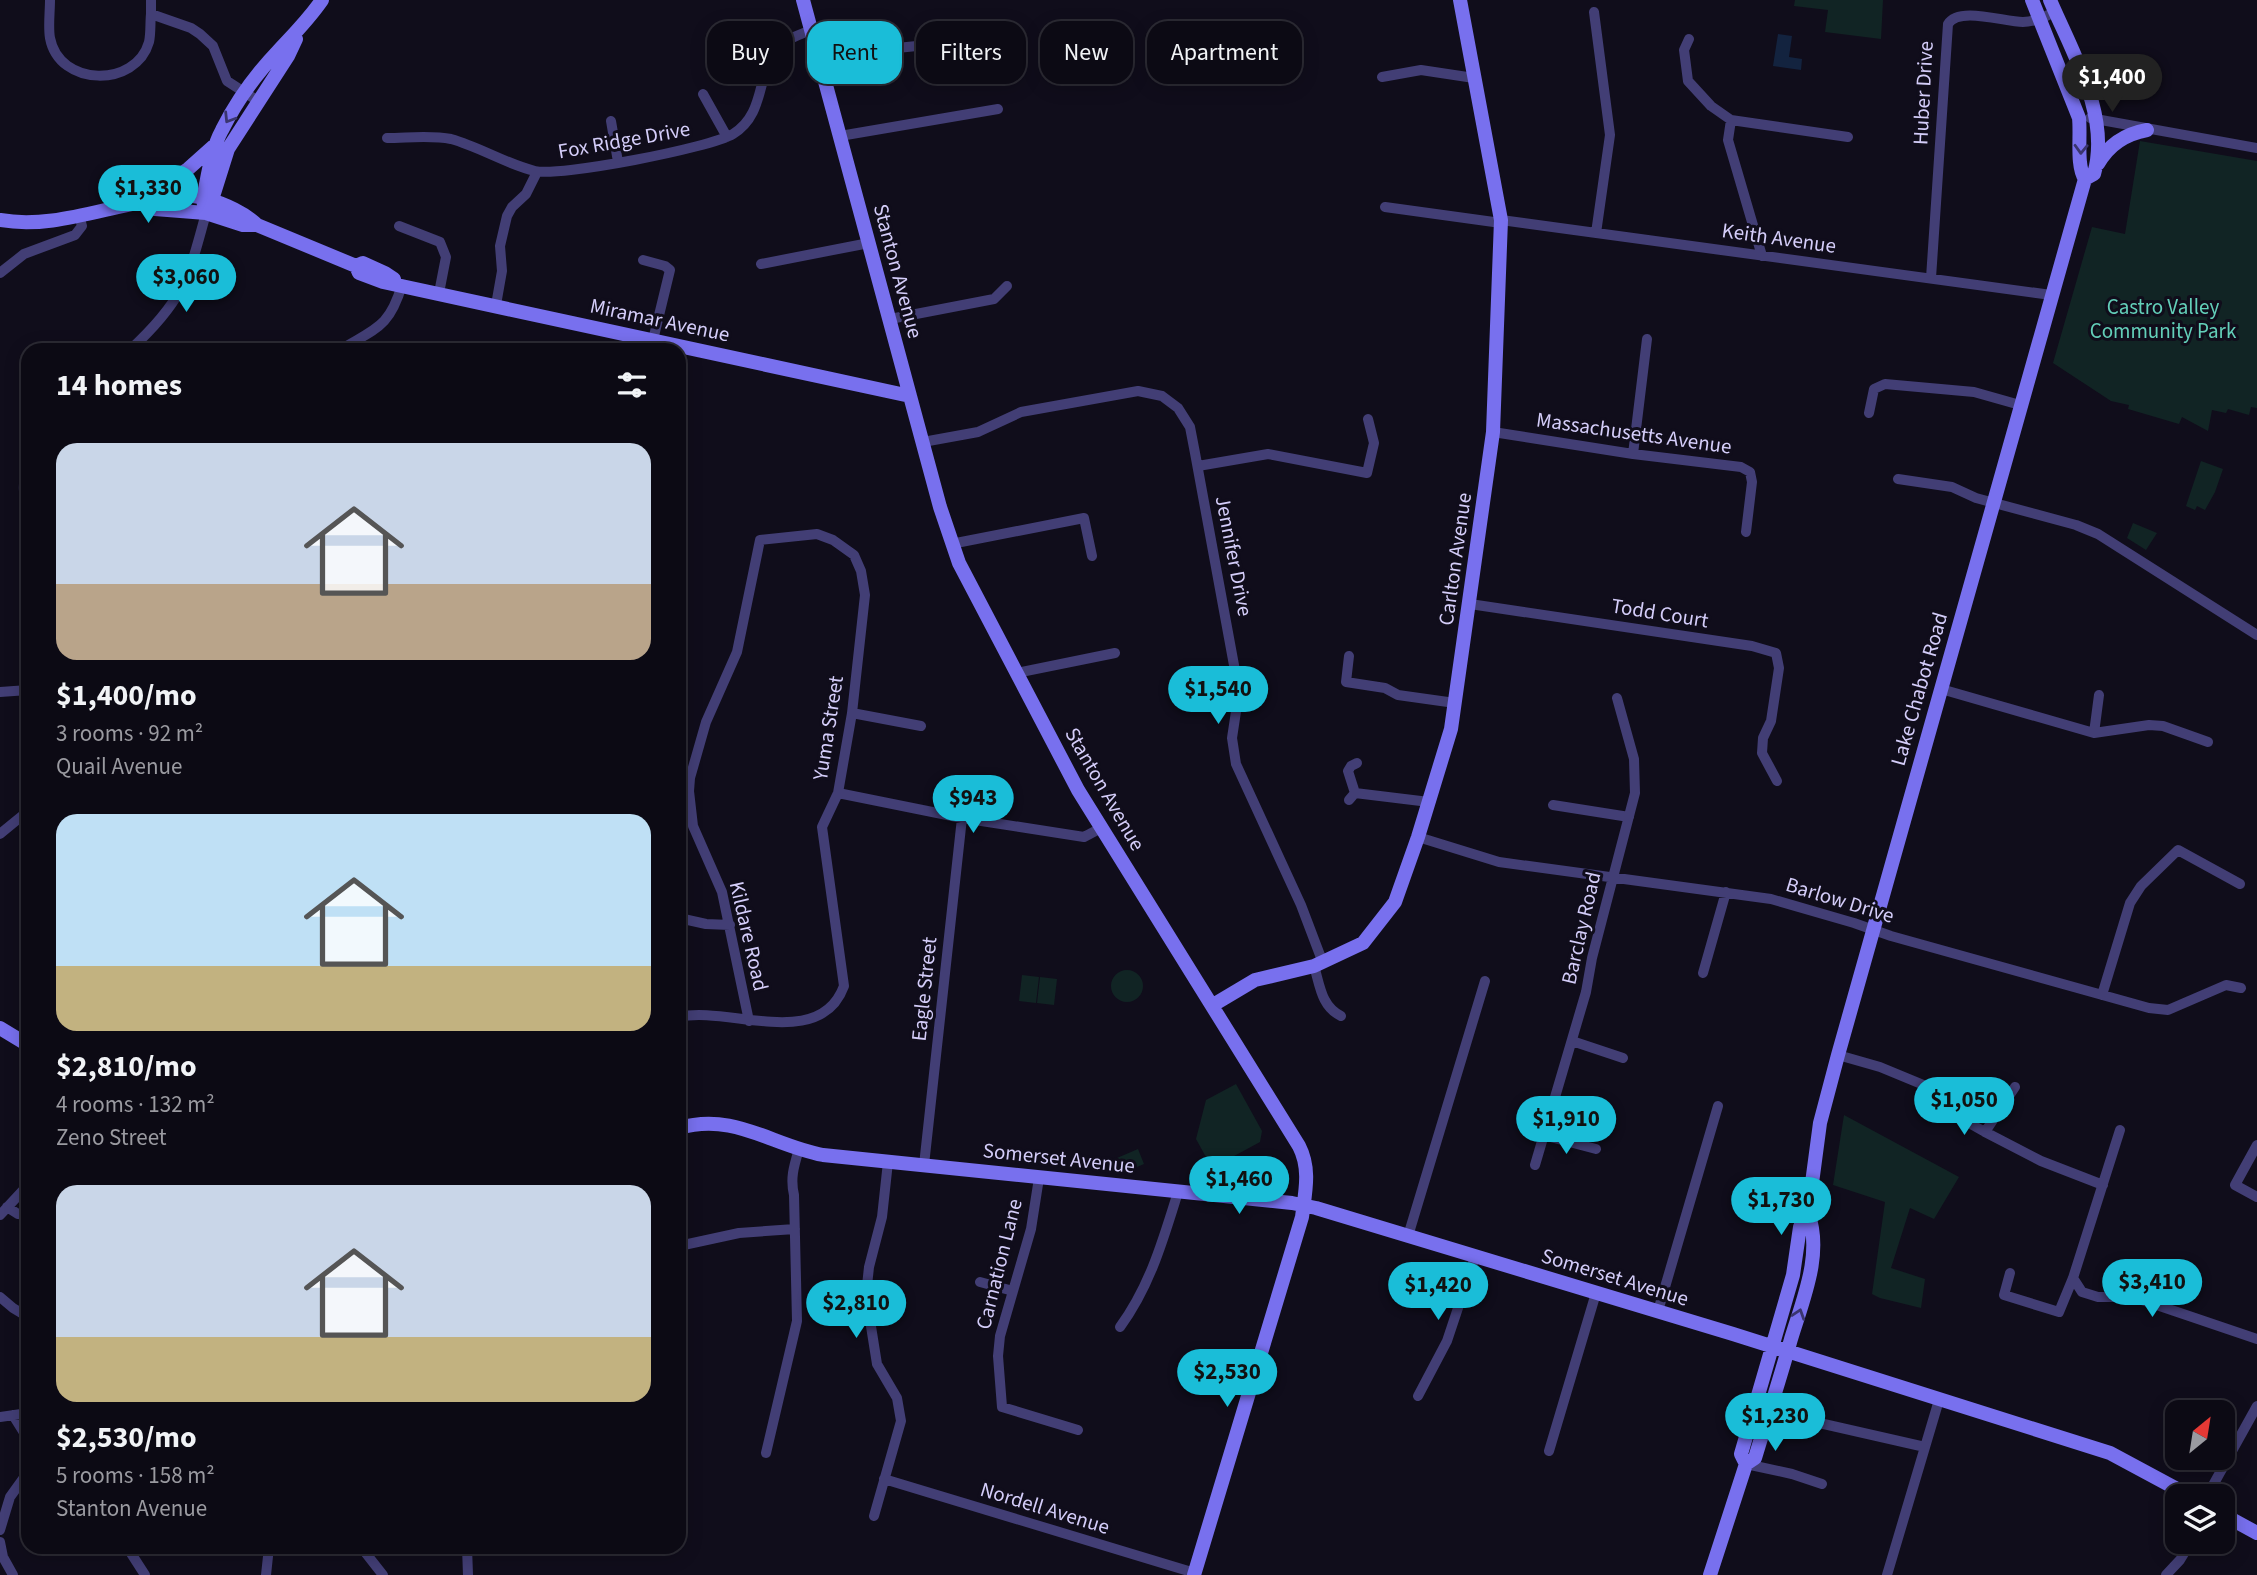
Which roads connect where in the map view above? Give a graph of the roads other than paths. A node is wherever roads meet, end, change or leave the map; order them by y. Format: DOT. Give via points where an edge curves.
graph roads {
  1 [pos="50,0"];
  2 [pos="151,0"];
  3 [pos="323,0"];
  4 [pos="803,0"];
  5 [pos="1460,0"];
  6 [pos="2032,0"];
  7 [pos="2052,6"];
  8 [pos="1594,12"];
  9 [pos="151,14"];
  10 [pos="2040,19"];
  11 [pos="809,21"];
  12 [pos="807,32"];
  13 [pos="1689,39"];
  14 [pos="1382,77"];
  15 [pos="1474,78"];
  16 [pos="826,84"];
  17 [pos="703,94"];
  18 [pos="251,97"];
  19 [pos="998,108"];
  20 [pos="2079,118"];
  21 [pos="2095,119"];
  22 [pos="1731,120"];
  23 [pos="611,121"];
  24 [pos="2147,130"];
  25 [pos="840,136"];
  26 [pos="727,137"];
  27 [pos="1848,137"];
  28 [pos="387,138"];
  29 [pos="216,144"];
  30 [pos="2257,148"];
  31 [pos="618,162"];
  32 [pos="537,172"];
  33 [pos="2090,174"];
  34 [pos="143,202"];
  35 [pos="207,204"];
  36 [pos="1385,207"];
  37 [pos="79,215"];
  38 [pos="0,220"];
  39 [pos="1501,222"];
  40 [pos="399,226"];
  41 [pos="1596,233"];
  42 [pos="869,243"];
  43 [pos="1762,256"];
  44 [pos="643,260"];
  45 [pos="761,264"];
  46 [pos="0,272"];
  47 [pos="1931,278"];
  48 [pos="402,285"];
  49 [pos="1007,286"];
  50 [pos="439,293"];
  51 [pos="2051,295"];
  52 [pos="496,305"];
  53 [pos="890,320"];
  54 [pos="1647,339"];
  55 [pos="138,343"];
  56 [pos="351,343"];
  57 [pos="657,343"];
  58 [pos="661,343"];
  59 [pos="686,349"];
  60 [pos="910,396"];
  61 [pos="2020,405"];
  62 [pos="1869,413"];
  63 [pos="1368,419"];
  64 [pos="1493,432"];
  65 [pos="923,442"];
  66 [pos="1633,454"];
  67 [pos="1198,466"];
  68 [pos="1898,479"];
  69 [pos="1993,502"];
  70 [pos="1746,533"];
  71 [pos="760,540"];
  72 [pos="951,544"];
  73 [pos="1092,556"];
  74 [pos="1470,604"];
  75 [pos="2256,632"];
  76 [pos="1115,653"];
  77 [pos="1349,656"];
  78 [pos="1016,673"];
  79 [pos="1941,689"];
  80 [pos="21,690"];
  81 [pos="0,692"];
  82 [pos="2099,695"];
  83 [pos="1616,698"];
  84 [pos="1455,703"];
  85 [pos="852,713"];
  86 [pos="920,726"];
  87 [pos="2094,733"];
  88 [pos="2208,742"];
  89 [pos="1357,763"];
  90 [pos="1777,781"];
  91 [pos="838,793"];
  92 [pos="1429,802"];
  93 [pos="1553,805"];
  94 [pos="21,817"];
  95 [pos="1629,817"];
  96 [pos="962,818"];
  97 [pos="1101,828"];
  98 [pos="0,834"];
  99 [pos="1418,837"];
  100 [pos="1613,877"];
  101 [pos="2240,884"];
  102 [pos="1726,892"];
  103 [pos="686,920"];
  104 [pos="730,925"];
  105 [pos="1873,930"];
  106 [pos="1319,964"];
  107 [pos="1703,973"];
  108 [pos="1485,981"];
  109 [pos="2241,988"];
  110 [pos="2102,995"];
  111 [pos="1213,1005"];
  112 [pos="686,1016"];
  113 [pos="1341,1016"];
  114 [pos="749,1021"];
  115 [pos="0,1027"];
  116 [pos="21,1040"];
  117 [pos="1572,1041"];
  118 [pos="1838,1055"];
  119 [pos="1623,1058"];
  120 [pos="2015,1087"];
  121 [pos="1718,1106"];
  122 [pos="686,1127"];
  123 [pos="2120,1130"];
  124 [pos="1985,1132"];
  125 [pos="1543,1135"];
  126 [pos="2257,1145"];
  127 [pos="799,1149"];
  128 [pos="1596,1149"];
  129 [pos="888,1162"];
  130 [pos="924,1165"];
  131 [pos="1535,1165"];
  132 [pos="1039,1178"];
  133 [pos="2103,1185"];
  134 [pos="21,1192"];
  135 [pos="1178,1192"];
  136 [pos="2257,1197"];
  137 [pos="1304,1205"];
  138 [pos="7,1207"];
  139 [pos="1808,1213"];
  140 [pos="21,1214"];
  141 [pos="0,1215"];
  142 [pos="795,1229"];
  143 [pos="1408,1236"];
  144 [pos="686,1244"];
  145 [pos="1475,1257"];
  146 [pos="2010,1273"];
  147 [pos="2073,1278"];
  148 [pos="980,1282"];
  149 [pos="1013,1292"];
  150 [pos="1596,1293"];
  151 [pos="0,1297"];
  152 [pos="1658,1311"];
  153 [pos="21,1313"];
  154 [pos="1120,1327"];
  155 [pos="2257,1339"];
  156 [pos="1772,1346"];
  157 [pos="1788,1352"];
  158 [pos="1418,1395"];
  159 [pos="1939,1399"];
  160 [pos="2257,1406"];
  161 [pos="21,1414"];
  162 [pos="13,1415"];
  163 [pos="0,1417"];
  164 [pos="1815,1422"];
  165 [pos="21,1428"];
  166 [pos="1078,1430"];
  167 [pos="1925,1447"];
  168 [pos="1549,1451"];
  169 [pos="766,1453"];
  170 [pos="1745,1464"];
  171 [pos="884,1479"];
  172 [pos="21,1482"];
  173 [pos="1822,1484"];
  174 [pos="2168,1484"];
  175 [pos="2214,1484"];
  176 [pos="874,1516"];
  177 [pos="2235,1521"];
  178 [pos="0,1530"];
  179 [pos="2257,1533"];
  180 [pos="0,1542"];
  181 [pos="132,1554"];
  182 [pos="268,1554"];
  183 [pos="368,1554"];
  184 [pos="467,1554"];
  185 [pos="2184,1554"];
  186 [pos="1195,1574"];
  187 [pos="13,1575"];
  188 [pos="145,1575"];
  189 [pos="266,1575"];
  190 [pos="383,1575"];
  191 [pos="468,1575"];
  192 [pos="1710,1575"];
  193 [pos="1887,1575"];
  194 [pos="2166,1575"];
  1 -- 9 [label="street" via="50,40 63,62 90,77 117,75 139,59 149,43"];
  2 -- 9 [label="street"];
  3 -- 18 [label="street" via="299,31 288,56"];
  4 -- 11 [label="street, Stanton Avenue"];
  5 -- 15 [label="street, Carlton Avenue"];
  6 -- 10 [label="street, Lake Chabot Road"];
  7 -- 10 [label="street, Huber Drive"];
  7 -- 21 [label="street, Lake Chabot Road"];
  8 -- 41 [label="street" via="1610,135"];
  9 -- 18 [label="street" via="200,34 213,46 227,81"];
  10 -- 20 [label="street, Lake Chabot Road"];
  10 -- 47 [label="street, Huber Drive" via="2021,22 1962,15 1948,24"];
  12 -- 26 [label="street, Fox Ridge Drive" via="777,50 752,116"];
  13 -- 22 [label="street" via="1684,50 1688,81"];
  14 -- 15 [label="street" via="1421,70"];
  15 -- 39 [label="street, Carlton Avenue"];
  16 -- 25 [label="street, Stanton Avenue"];
  17 -- 26 [label="street"];
  18 -- 29 [label="street, one-way" via="222,130"];
  18 -- 35 [label="street"];
  19 -- 25 [label="street"];
  20 -- 21 [label="street"];
  20 -- 33 [label="street, Lake Chabot Road, one-way" via="2079,170"];
  21 -- 24 [label="street"];
  21 -- 33 [label="street, Lake Chabot Road" via="2097,140"];
  22 -- 27 [label="street"];
  22 -- 43 [label="street" via="1728,140"];
  23 -- 31 [label="street"];
  24 -- 30 [label="street"];
  24 -- 33 [label="street" via="2114,144"];
  25 -- 42 [label="street, Stanton Avenue"];
  26 -- 31 [label="street, Fox Ridge Drive" via="708,145"];
  28 -- 32 [label="street, Fox Ridge Drive" via="450,139"];
  29 -- 34 [label="street"];
  29 -- 35 [label="street"];
  31 -- 32 [label="street, Fox Ridge Drive"];
  32 -- 52 [label="street" via="507,216"];
  33 -- 51 [label="street, Lake Chabot Road"];
  34 -- 35 [label="street, Miramar Avenue" via="166,195"];
  34 -- 37 [label="street, Miramar Avenue"];
  35 -- 48 [label="street, Miramar Avenue" via="243,225 257,225 356,266 359,273"];
  35 -- 55 [label="street" via="182,291"];
  36 -- 39 [label="street, Keith Avenue"];
  37 -- 38 [label="street, Miramar Avenue" via="52,222"];
  37 -- 46 [label="street" via="82,226 75,235 24,254"];
  39 -- 41 [label="street, Keith Avenue"];
  39 -- 64 [label="street, Carlton Avenue"];
  40 -- 50 [label="street" via="440,242 446,257"];
  41 -- 43 [label="street, Keith Avenue"];
  42 -- 45 [label="street"];
  42 -- 53 [label="street, Stanton Avenue"];
  43 -- 47 [label="street, Keith Avenue"];
  44 -- 58 [label="street" via="670,271"];
  47 -- 51 [label="street, Keith Avenue"];
  48 -- 50 [label="street, Miramar Avenue"];
  48 -- 56 [label="street" via="395,309 384,323"];
  49 -- 53 [label="street" via="995,299"];
  50 -- 52 [label="street, Miramar Avenue"];
  51 -- 61 [label="street, Lake Chabot Road"];
  52 -- 57 [label="street, Miramar Avenue"];
  53 -- 60 [label="street, Stanton Avenue"];
  54 -- 66 [label="street"];
  59 -- 60 [label="street, Miramar Avenue"];
  60 -- 65 [label="street, Stanton Avenue"];
  61 -- 62 [label="street" via="1975,392 1885,384 1874,388"];
  61 -- 69 [label="street, Lake Chabot Road"];
  63 -- 67 [label="street" via="1374,443 1367,473 1268,454"];
  64 -- 66 [label="street, Massachusetts Avenue"];
  64 -- 74 [label="street, Carlton Avenue"];
  65 -- 67 [label="street, Jennifer Drive" via="978,432 1021,412 1147,391 1168,400 1183,414"];
  65 -- 72 [label="street, Stanton Avenue"];
  66 -- 70 [label="street, Massachusetts Avenue" via="1741,467 1750,472"];
  67 -- 106 [label="street, Jennifer Drive" via="1236,676 1232,738 1236,764 1301,905"];
  68 -- 69 [label="street" via="1952,487"];
  69 -- 75 [label="street" via="2098,534"];
  69 -- 79 [label="street, Lake Chabot Road"];
  71 -- 85 [label="street, Yuma Street" via="817,534 855,555 865,594"];
  71 -- 104 [label="street, Kildare Road" via="737,652 706,722 690,778 693,826 722,891"];
  72 -- 73 [label="street" via="1084,518"];
  72 -- 78 [label="street, Stanton Avenue"];
  74 -- 84 [label="street, Carlton Avenue"];
  74 -- 90 [label="street, Todd Court" via="1776,653 1779,668 1762,753"];
  76 -- 78 [label="street"];
  77 -- 84 [label="street" via="1346,682"];
  78 -- 97 [label="street, Stanton Avenue"];
  79 -- 87 [label="street"];
  79 -- 105 [label="street, Lake Chabot Road"];
  80 -- 81 [label="street"];
  82 -- 87 [label="street"];
  83 -- 95 [label="street, Barclay Road" via="1634,759 1635,793"];
  84 -- 92 [label="street, Carlton Avenue"];
  85 -- 86 [label="street"];
  85 -- 91 [label="street, Yuma Street"];
  87 -- 88 [label="street" via="2163,726"];
  89 -- 92 [label="street" via="1348,771 1352,797"];
  91 -- 96 [label="street"];
  91 -- 114 [label="street, Yuma Street" via="822,827 844,986 831,1009 822,1014 798,1020"];
  92 -- 99 [label="street, Carlton Avenue"];
  93 -- 95 [label="street"];
  94 -- 98 [label="street"];
  95 -- 100 [label="street, Barclay Road"];
  96 -- 97 [label="street" via="1084,837"];
  96 -- 130 [label="street, Eagle Street"];
  97 -- 111 [label="street, Stanton Avenue"];
  99 -- 100 [label="street, Barlow Drive" via="1499,862"];
  99 -- 106 [label="street, Carlton Avenue" via="1395,902 1363,943"];
  100 -- 102 [label="street, Barlow Drive"];
  100 -- 117 [label="street, Barclay Road"];
  101 -- 110 [label="street" via="2178,850 2130,903"];
  102 -- 105 [label="street, Barlow Drive" via="1771,900"];
  102 -- 107 [label="street"];
  103 -- 104 [label="street"];
  104 -- 114 [label="street, Kildare Road"];
  105 -- 110 [label="street, Barlow Drive"];
  105 -- 118 [label="street, Lake Chabot Road"];
  106 -- 111 [label="street, Carlton Avenue" via="1255,980"];
  106 -- 113 [label="street, Jennifer Drive" via="1325,1001"];
  108 -- 143 [label="street"];
  109 -- 110 [label="street, Barlow Drive" via="2226,985 2212,989 2168,1010"];
  111 -- 137 [label="street, Stanton Avenue" via="1304,1156"];
  112 -- 114 [label="street, Yuma Street" via="710,1014"];
  115 -- 116 [label="street"];
  117 -- 119 [label="street"];
  117 -- 125 [label="street, Barclay Road"];
  118 -- 124 [label="street" via="1926,1086 1960,1118"];
  118 -- 139 [label="street, Lake Chabot Road" via="1820,1123"];
  120 -- 124 [label="street"];
  121 -- 152 [label="street"];
  122 -- 127 [label="street, Somerset Avenue" via="735,1125"];
  123 -- 133 [label="street"];
  124 -- 133 [label="street" via="2041,1161"];
  125 -- 128 [label="street"];
  125 -- 131 [label="street, Barclay Road"];
  126 -- 136 [label="street" via="2235,1185"];
  127 -- 129 [label="street, Somerset Avenue"];
  127 -- 142 [label="street" via="792,1177"];
  129 -- 130 [label="street, Somerset Avenue"];
  129 -- 171 [label="street" via="866,1295 877,1364 901,1413"];
  130 -- 132 [label="street, Somerset Avenue"];
  132 -- 135 [label="street, Somerset Avenue"];
  132 -- 149 [label="street, Carnation Lane" via="1031,1230"];
  133 -- 147 [label="street"];
  134 -- 138 [label="street"];
  135 -- 137 [label="street, Somerset Avenue"];
  135 -- 154 [label="street" via="1147,1284"];
  137 -- 143 [label="street, Somerset Avenue"];
  137 -- 186 [label="street, Stanton Avenue"];
  138 -- 140 [label="street"];
  138 -- 141 [label="street"];
  139 -- 156 [label="street, Lake Chabot Road" via="1800,1227 1793,1275"];
  157 -- 139 [label="street, Lake Chabot Road, one-way" via="1810,1277 1813,1228"];
  142 -- 144 [label="street" via="739,1233"];
  142 -- 169 [label="street" via="797,1321"];
  143 -- 145 [label="street, Somerset Avenue"];
  145 -- 150 [label="street, Somerset Avenue"];
  145 -- 158 [label="street" via="1447,1341"];
  146 -- 147 [label="street" via="2004,1295 2059,1312"];
  147 -- 155 [label="street" via="2082,1292 2133,1297"];
  148 -- 149 [label="street"];
  149 -- 166 [label="street, Carnation Lane" via="999,1345 1002,1407"];
  150 -- 152 [label="street, Somerset Avenue"];
  150 -- 168 [label="street"];
  151 -- 153 [label="street"];
  152 -- 156 [label="street, Somerset Avenue"];
  156 -- 157 [label="street, Somerset Avenue"];
  156 -- 170 [label="street, Lake Chabot Road" via="1741,1454"];
  157 -- 159 [label="street, Somerset Avenue"];
  157 -- 170 [label="street, Lake Chabot Road" via="1755,1458"];
  159 -- 167 [label="street"];
  159 -- 174 [label="street, Somerset Avenue" via="2110,1453"];
  160 -- 175 [label="street"];
  161 -- 162 [label="street"];
  162 -- 163 [label="street"];
  162 -- 165 [label="street"];
  164 -- 167 [label="street"];
  167 -- 193 [label="street"];
  170 -- 173 [label="street"];
  170 -- 192 [label="street, Lake Chabot Road"];
  171 -- 176 [label="street"];
  171 -- 186 [label="street, Nordell Avenue"];
  172 -- 178 [label="street" via="10,1497"];
  177 -- 179 [label="street"];
  180 -- 187 [label="street"];
  181 -- 188 [label="street"];
  182 -- 189 [label="street"];
  183 -- 190 [label="street"];
  184 -- 191 [label="street"];
  185 -- 194 [label="street"];
}
